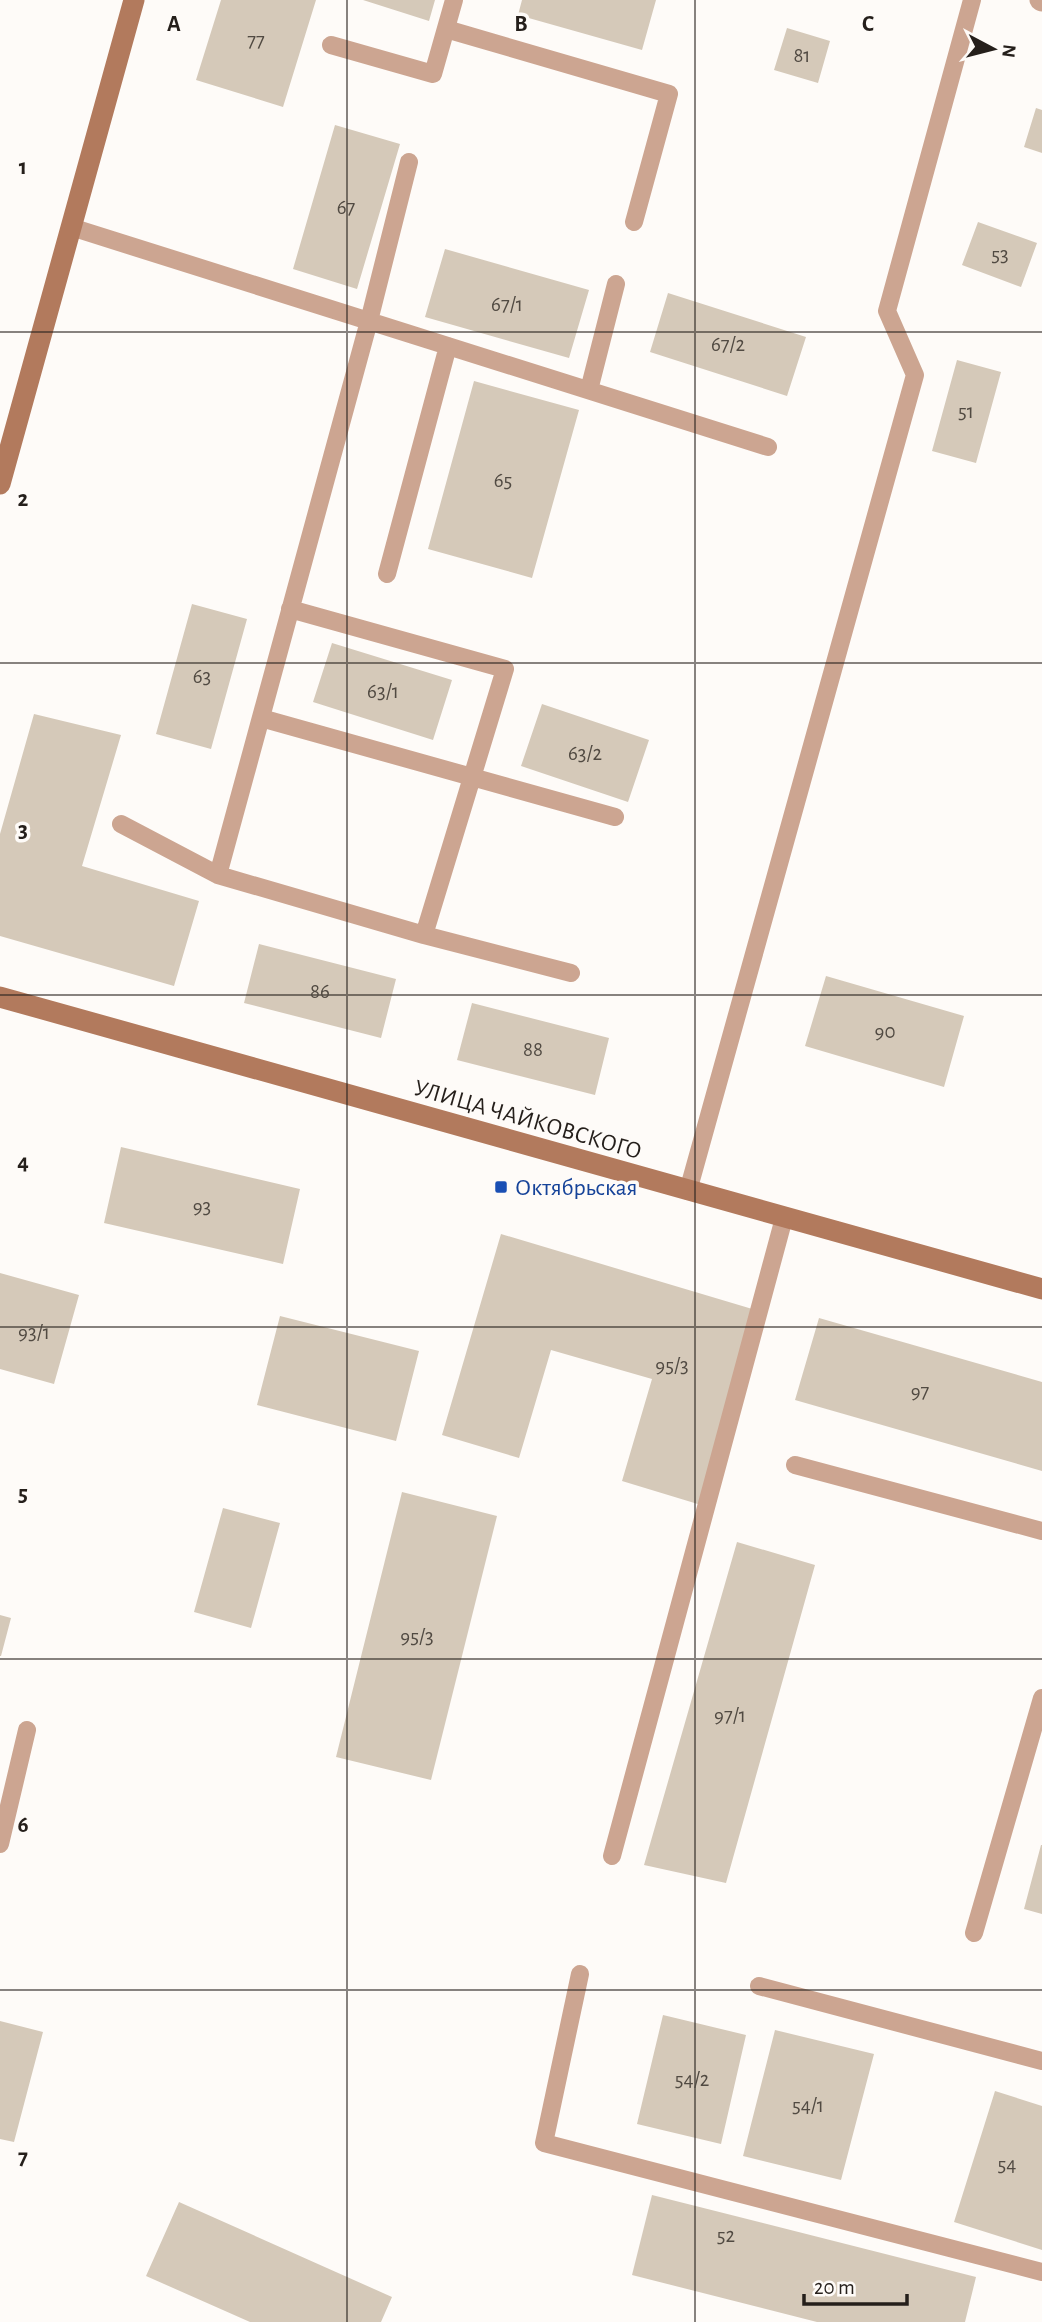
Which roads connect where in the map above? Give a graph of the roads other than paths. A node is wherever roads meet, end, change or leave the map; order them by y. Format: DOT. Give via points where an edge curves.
graph roads {
  1 [pos="134,0"];
  2 [pos="454,0"];
  3 [pos="972,0"];
  4 [pos="446,29"];
  5 [pos="331,45"];
  6 [pos="409,162"];
  7 [pos="634,222"];
  8 [pos="71,227"];
  9 [pos="616,284"];
  10 [pos="369,321"];
  11 [pos="448,346"];
  12 [pos="589,390"];
  13 [pos="768,447"];
  14 [pos="0,484"];
  15 [pos="387,574"];
  16 [pos="290,609"];
  17 [pos="261,718"];
  18 [pos="472,779"];
  19 [pos="615,817"];
  20 [pos="121,824"];
  21 [pos="218,876"];
  22 [pos="424,935"];
  23 [pos="571,973"];
  24 [pos="0,997"];
  25 [pos="688,1191"];
  26 [pos="784,1218"];
  27 [pos="1042,1289"];
  28 [pos="795,1465"];
  29 [pos="1042,1531"];
  30 [pos="1042,1698"];
  31 [pos="27,1730"];
  32 [pos="0,1844"];
  33 [pos="612,1856"];
  34 [pos="974,1933"];
  35 [pos="580,1974"];
  36 [pos="759,1986"];
  37 [pos="1042,2061"];
  38 [pos="1042,2272"];
  1 -- 8 [label="main road"];
  2 -- 4 [label="lane"];
  3 -- 25 [label="lane" via="887,311 915,375"];
  4 -- 5 [label="lane" via="433,74"];
  4 -- 7 [label="lane" via="669,94"];
  6 -- 10 [label="lane"];
  8 -- 10 [label="lane"];
  8 -- 14 [label="main road"];
  9 -- 12 [label="lane"];
  10 -- 11 [label="lane"];
  10 -- 16 [label="lane"];
  11 -- 12 [label="lane"];
  11 -- 15 [label="lane"];
  12 -- 13 [label="lane"];
  16 -- 17 [label="lane"];
  16 -- 18 [label="lane" via="505,668"];
  17 -- 18 [label="lane"];
  17 -- 21 [label="lane"];
  18 -- 19 [label="lane"];
  18 -- 22 [label="lane"];
  20 -- 21 [label="lane"];
  21 -- 22 [label="lane"];
  22 -- 23 [label="lane"];
  24 -- 25 [label="main road, УЛИЦА ЧАЙКОВСКОГО"];
  25 -- 26 [label="main road, УЛИЦА ЧАЙКОВСКОГО"];
  26 -- 27 [label="main road, УЛИЦА ЧАЙКОВСКОГО"];
  26 -- 33 [label="lane"];
  28 -- 29 [label="lane"];
  30 -- 34 [label="lane"];
  31 -- 32 [label="lane"];
  35 -- 38 [label="lane" via="544,2143"];
  36 -- 37 [label="lane"];
}
